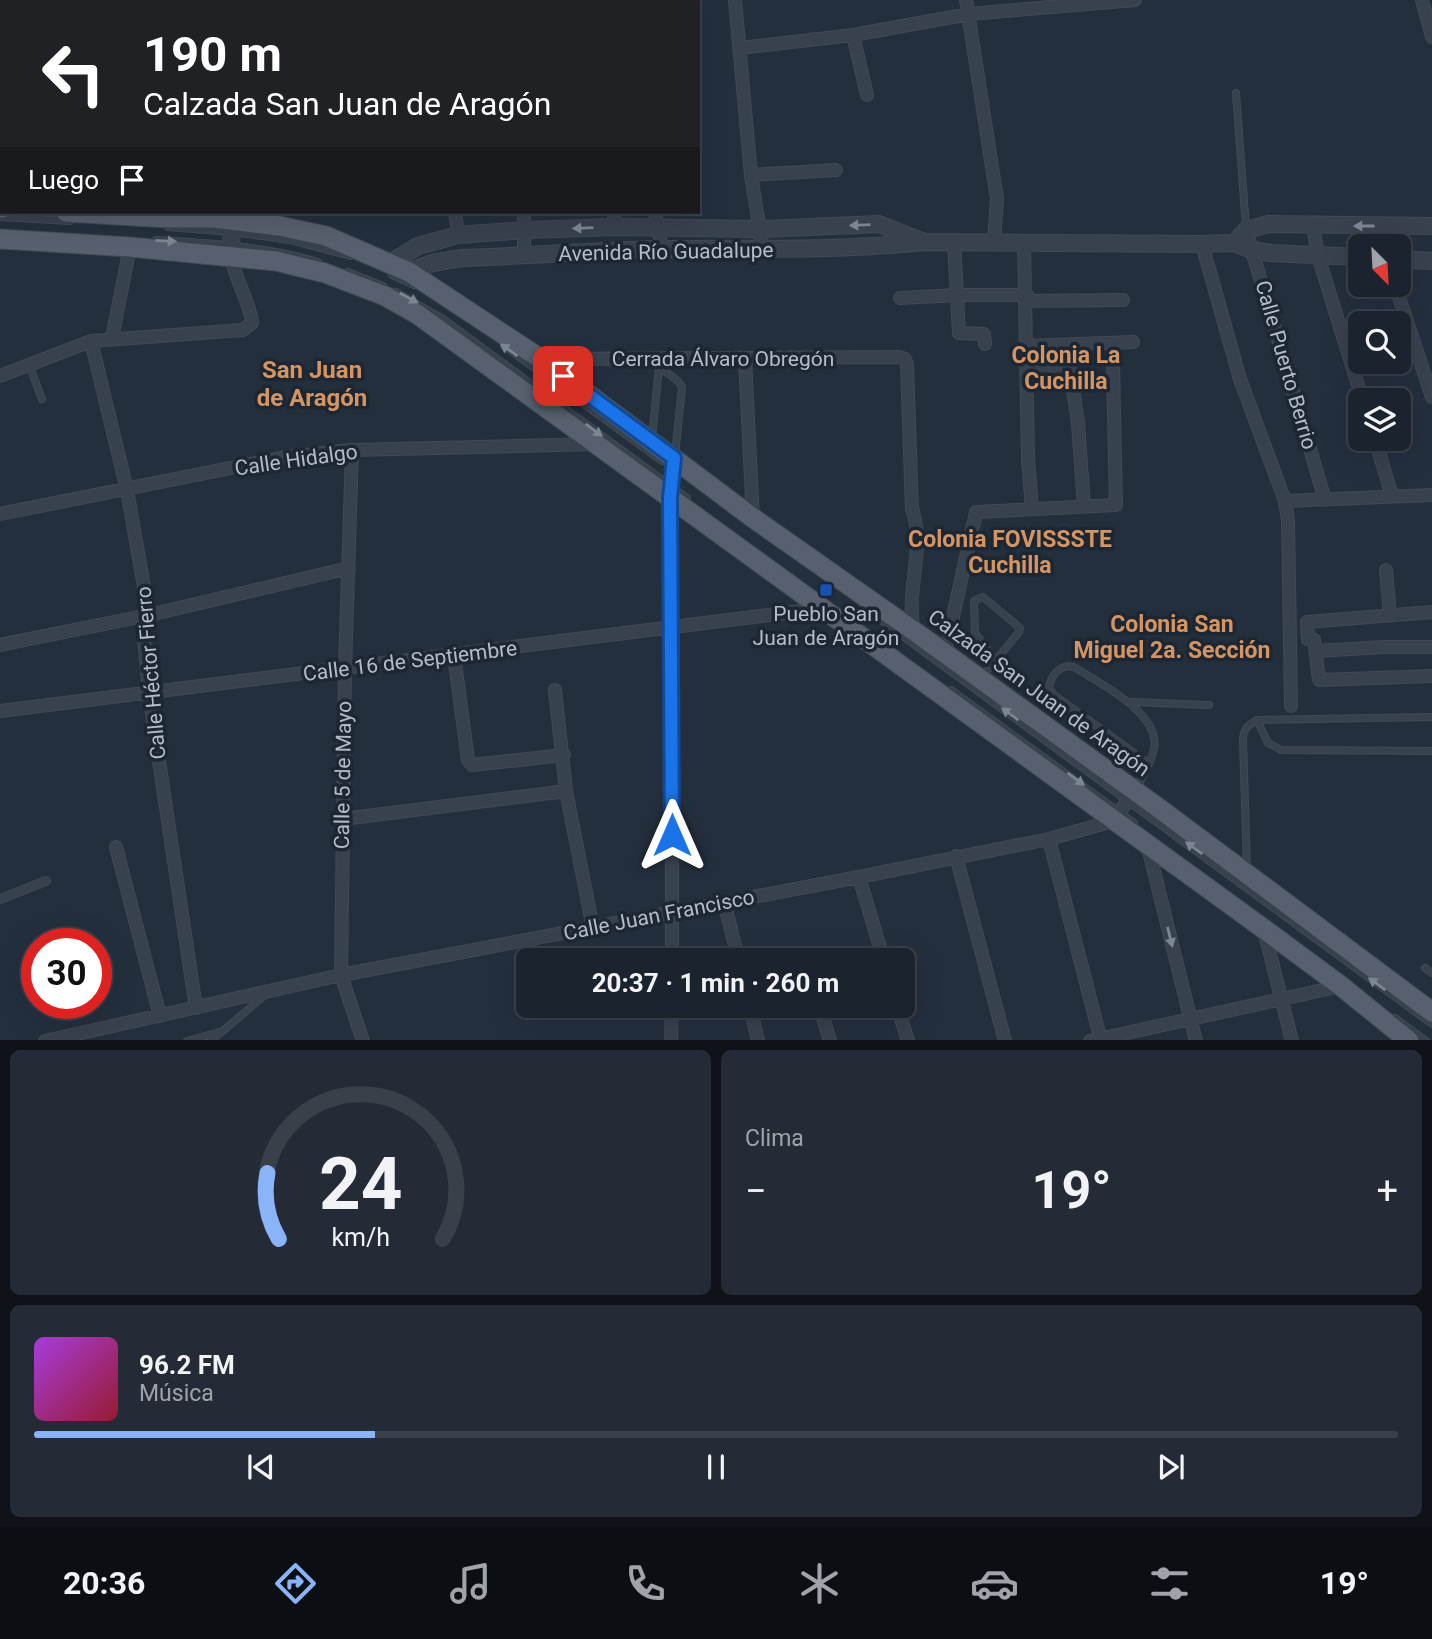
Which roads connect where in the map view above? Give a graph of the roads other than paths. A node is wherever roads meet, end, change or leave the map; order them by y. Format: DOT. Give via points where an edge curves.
graph roads {
  1 [pos="735,0"];
  2 [pos="966,0"];
  3 [pos="1422,0"];
  4 [pos="1128,1"];
  5 [pos="969,15"];
  6 [pos="853,35"];
  7 [pos="1432,37"];
  8 [pos="740,48"];
  9 [pos="1236,93"];
  10 [pos="867,95"];
  11 [pos="836,170"];
  12 [pos="751,174"];
  13 [pos="455,214"];
  14 [pos="524,214"];
  15 [pos="0,217"];
  16 [pos="72,217"];
  17 [pos="164,219"];
  18 [pos="615,219"];
  19 [pos="656,220"];
  20 [pos="1407,225"];
  21 [pos="1313,226"];
  22 [pos="1432,226"];
  23 [pos="760,229"];
  24 [pos="524,230"];
  25 [pos="1246,230"];
  26 [pos="0,231"];
  27 [pos="23,232"];
  28 [pos="232,233"];
  29 [pos="1403,234"];
  30 [pos="458,235"];
  31 [pos="0,239"];
  32 [pos="152,240"];
  33 [pos="925,242"];
  34 [pos="954,242"];
  35 [pos="994,242"];
  36 [pos="1234,243"];
  37 [pos="1024,244"];
  38 [pos="1202,244"];
  39 [pos="130,247"];
  40 [pos="662,249"];
  41 [pos="763,250"];
  42 [pos="1252,250"];
  43 [pos="524,256"];
  44 [pos="1318,256"];
  45 [pos="1348,257"];
  46 [pos="1411,260"];
  47 [pos="1432,261"];
  48 [pos="366,262"];
  49 [pos="325,264"];
  50 [pos="338,268"];
  51 [pos="389,268"];
  52 [pos="409,272"];
  53 [pos="958,295"];
  54 [pos="900,298"];
  55 [pos="1027,298"];
  56 [pos="1399,298"];
  57 [pos="1123,300"];
  58 [pos="474,325"];
  59 [pos="112,338"];
  60 [pos="91,341"];
  61 [pos="497,341"];
  62 [pos="1133,342"];
  63 [pos="985,344"];
  64 [pos="1026,346"];
  65 [pos="541,359"];
  66 [pos="745,359"];
  67 [pos="658,364"];
  68 [pos="29,365"];
  69 [pos="1113,366"];
  70 [pos="1027,371"];
  71 [pos="0,376"];
  72 [pos="1359,388"];
  73 [pos="1432,397"];
  74 [pos="42,399"];
  75 [pos="652,442"];
  76 [pos="597,444"];
  77 [pos="352,450"];
  78 [pos="1379,451"];
  79 [pos="676,468"];
  80 [pos="701,489"];
  81 [pos="127,490"];
  82 [pos="671,492"];
  83 [pos="1432,495"];
  84 [pos="1392,496"];
  85 [pos="1285,500"];
  86 [pos="1325,500"];
  87 [pos="690,501"];
  88 [pos="1084,506"];
  89 [pos="700,509"];
  90 [pos="1032,509"];
  91 [pos="0,514"];
  92 [pos="753,518"];
  93 [pos="349,568"];
  94 [pos="1386,570"];
  95 [pos="788,573"];
  96 [pos="820,575"];
  97 [pos="853,599"];
  98 [pos="819,605"];
  99 [pos="1432,612"];
  100 [pos="149,615"];
  101 [pos="1390,615"];
  102 [pos="673,628"];
  103 [pos="914,631"];
  104 [pos="0,645"];
  105 [pos="1432,647"];
  106 [pos="1316,651"];
  107 [pos="945,653"];
  108 [pos="454,655"];
  109 [pos="995,660"];
  110 [pos="345,668"];
  111 [pos="1432,676"];
  112 [pos="980,679"];
  113 [pos="943,684"];
  114 [pos="555,690"];
  115 [pos="149,694"];
  116 [pos="1130,702"];
  117 [pos="1209,705"];
  118 [pos="1291,706"];
  119 [pos="0,711"];
  120 [pos="1432,717"];
  121 [pos="1257,720"];
  122 [pos="1432,751"];
  123 [pos="564,755"];
  124 [pos="1149,764"];
  125 [pos="566,791"];
  126 [pos="1124,806"];
  127 [pos="343,819"];
  128 [pos="1049,839"];
  129 [pos="116,847"];
  130 [pos="1149,847"];
  131 [pos="957,856"];
  132 [pos="1247,874"];
  133 [pos="859,877"];
  134 [pos="46,881"];
  135 [pos="0,899"];
  136 [pos="724,902"];
  137 [pos="672,913"];
  138 [pos="593,928"];
  139 [pos="1264,929"];
  140 [pos="672,948"];
  141 [pos="736,948"];
  142 [pos="880,948"];
  143 [pos="341,975"];
  144 [pos="1341,986"];
  145 [pos="269,992"];
  146 [pos="1283,999"];
  147 [pos="196,1008"];
  148 [pos="1432,1012"];
  149 [pos="160,1016"];
  150 [pos="671,1018"];
  151 [pos="753,1018"];
  152 [pos="823,1018"];
  153 [pos="901,1018"];
  154 [pos="1190,1018"];
  155 [pos="1388,1022"];
  156 [pos="1432,1024"];
  157 [pos="221,1032"];
  158 [pos="50,1040"];
  159 [pos="191,1040"];
  160 [pos="212,1040"];
  161 [pos="363,1040"];
  162 [pos="671,1040"];
  163 [pos="758,1040"];
  164 [pos="830,1040"];
  165 [pos="908,1040"];
  166 [pos="1005,1040"];
  167 [pos="1097,1040"];
  168 [pos="1196,1040"];
  169 [pos="1292,1040"];
  170 [pos="1408,1040"];
  171 [pos="1424,1040"];
  1 -- 8 [label="street"];
  2 -- 5 [label="street"];
  3 -- 7 [label="street"];
  4 -- 5 [label="street"];
  5 -- 6 [label="street"];
  5 -- 35 [label="street" via="997,199"];
  6 -- 8 [label="street"];
  6 -- 10 [label="street"];
  8 -- 12 [label="street"];
  9 -- 25 [label="lane"];
  11 -- 12 [label="street"];
  12 -- 23 [label="street"];
  13 -- 30 [label="street"];
  14 -- 24 [label="street"];
  15 -- 16 [label="lane"];
  16 -- 17 [label="main road"];
  17 -- 28 [label="main road"];
  18 -- 19 [label="street, Avenida Río Guadalupe"];
  18 -- 24 [label="street, Avenida Río Guadalupe, one-way"];
  19 -- 23 [label="street, Avenida Río Guadalupe"];
  19 -- 40 [label="street"];
  20 -- 21 [label="street, one-way"];
  20 -- 22 [label="street"];
  20 -- 29 [label="street"];
  21 -- 25 [label="street" via="1269,224"];
  21 -- 44 [label="street"];
  33 -- 23 [label="street, Avenida Río Guadalupe, one-way" via="879,224"];
  23 -- 41 [label="street"];
  24 -- 30 [label="street, Avenida Río Guadalupe"];
  24 -- 43 [label="street"];
  25 -- 36 [label="street"];
  25 -- 42 [label="street, Calle Puerto Berrio"];
  26 -- 27 [label="lane"];
  32 -- 28 [label="lane, one-way"];
  28 -- 39 [label="main road"];
  28 -- 48 [label="lane" via="290,240"];
  28 -- 49 [label="lane"];
  28 -- 51 [label="main road, Calzada San Juan de Aragón" via="279,226 326,236"];
  28 -- 59 [label="street" via="234,275 251,315 248,327"];
  28 -- 76 [label="main road, Calzada San Juan de Aragón" via="276,261 324,273 417,314"];
  30 -- 51 [label="street, Avenida Río Guadalupe" via="418,246"];
  31 -- 39 [label="main road"];
  33 -- 34 [label="street, Avenida Río Guadalupe"];
  33 -- 41 [label="street, Avenida Río Guadalupe"];
  34 -- 35 [label="street, Avenida Río Guadalupe"];
  34 -- 53 [label="street"];
  35 -- 37 [label="street, Avenida Río Guadalupe"];
  36 -- 38 [label="street, Avenida Río Guadalupe"];
  36 -- 42 [label="street, Avenida Río Guadalupe"];
  37 -- 38 [label="street, Avenida Río Guadalupe"];
  37 -- 55 [label="street"];
  38 -- 85 [label="street" via="1240,379"];
  39 -- 59 [label="street"];
  40 -- 41 [label="street, Avenida Río Guadalupe"];
  40 -- 43 [label="street, Avenida Río Guadalupe"];
  42 -- 44 [label="street, Avenida Río Guadalupe"];
  42 -- 86 [label="street, Calle Puerto Berrio"];
  43 -- 52 [label="street, Avenida Río Guadalupe" via="462,258"];
  44 -- 45 [label="street, Avenida Río Guadalupe"];
  44 -- 72 [label="street"];
  46 -- 47 [label="street"];
  50 -- 82 [label="lane, one-way" via="432,312"];
  51 -- 52 [label="main road, Calzada San Juan de Aragón"];
  51 -- 58 [label="lane"];
  52 -- 65 [label="main road, Calzada San Juan de Aragón"];
  53 -- 54 [label="street"];
  53 -- 55 [label="street"];
  53 -- 63 [label="street" via="959,333 984,334"];
  55 -- 57 [label="street"];
  55 -- 64 [label="street"];
  56 -- 73 [label="street"];
  59 -- 60 [label="street"];
  60 -- 68 [label="street"];
  60 -- 81 [label="street, Calle Héctor Fierro"];
  79 -- 61 [label="lane, one-way"];
  62 -- 64 [label="street"];
  64 -- 70 [label="street"];
  65 -- 67 [label="street, Cerrada Álvaro Obregón"];
  65 -- 75 [label="main road, Calzada San Juan de Aragón"];
  66 -- 67 [label="street, Cerrada Álvaro Obregón"];
  66 -- 92 [label="street"];
  66 -- 103 [label="street, Cerrada Álvaro Obregón" via="905,359 912,509 917,530"];
  67 -- 75 [label="lane"];
  67 -- 79 [label="lane" via="682,387"];
  68 -- 71 [label="street"];
  68 -- 74 [label="lane"];
  69 -- 88 [label="street" via="1116,505"];
  70 -- 88 [label="street" via="1070,370"];
  70 -- 90 [label="street"];
  75 -- 79 [label="main road, Calzada San Juan de Aragón"];
  76 -- 77 [label="street, Calle Hidalgo"];
  76 -- 82 [label="main road, Calzada San Juan de Aragón"];
  77 -- 81 [label="street, Calle Hidalgo" via="286,457"];
  77 -- 93 [label="street, Calle 5 de Mayo"];
  78 -- 84 [label="street"];
  79 -- 82 [label="street"];
  79 -- 92 [label="main road, Calzada San Juan de Aragón"];
  80 -- 96 [label="lane"];
  81 -- 91 [label="street, Calle Hidalgo"];
  81 -- 100 [label="street, Calle Héctor Fierro"];
  82 -- 87 [label="lane"];
  82 -- 98 [label="main road, Calzada San Juan de Aragón"];
  82 -- 102 [label="street"];
  83 -- 84 [label="street"];
  84 -- 86 [label="street"];
  85 -- 86 [label="street"];
  85 -- 118 [label="street"];
  88 -- 90 [label="street"];
  89 -- 95 [label="lane"];
  90 -- 107 [label="street" via="976,512"];
  92 -- 103 [label="main road, Calzada San Juan de Aragón"];
  93 -- 100 [label="street"];
  93 -- 110 [label="street, Calle 5 de Mayo"];
  94 -- 101 [label="street"];
  126 -- 97 [label="lane, one-way"];
  98 -- 102 [label="street, Calle 16 de Septiembre"];
  98 -- 126 [label="main road, Calzada San Juan de Aragón"];
  99 -- 101 [label="street"];
  100 -- 104 [label="street"];
  100 -- 115 [label="street, Calle Héctor Fierro" via="143,627"];
  101 -- 106 [label="street" via="1308,620 1308,639 1314,639"];
  102 -- 108 [label="street, Calle 16 de Septiembre"];
  102 -- 137 [label="street"];
  103 -- 107 [label="main road, Calzada San Juan de Aragón"];
  105 -- 106 [label="street"];
  106 -- 111 [label="street" via="1320,680"];
  107 -- 112 [label="main road, Calzada San Juan de Aragón"];
  108 -- 110 [label="street, Calle 16 de Septiembre"];
  108 -- 123 [label="street" via="472,765"];
  109 -- 109 [label="lane" via="1020,628 978,597 974,601 974,631"];
  109 -- 112 [label="lane"];
  110 -- 115 [label="street, Calle 16 de Septiembre"];
  110 -- 127 [label="street, Calle 5 de Mayo"];
  112 -- 126 [label="main road, Calzada San Juan de Aragón"];
  113 -- 126 [label="lane, one-way"];
  114 -- 123 [label="street"];
  115 -- 119 [label="street, Calle 16 de Septiembre"];
  115 -- 147 [label="street, Calle Héctor Fierro"];
  116 -- 117 [label="lane"];
  116 -- 124 [label="lane" via="1154,736"];
  116 -- 124 [label="lane" via="1068,665 1060,668 1048,688"];
  120 -- 121 [label="lane"];
  121 -- 122 [label="lane" via="1268,743 1281,750"];
  121 -- 132 [label="lane" via="1244,730 1243,739"];
  123 -- 125 [label="street"];
  124 -- 126 [label="lane"];
  125 -- 127 [label="street"];
  125 -- 138 [label="street"];
  126 -- 128 [label="street, Calle Juan Francisco"];
  126 -- 130 [label="main road, Calzada San Juan de Aragón"];
  126 -- 132 [label="main road, Calzada San Juan de Aragón"];
  126 -- 155 [label="lane" via="1150,837"];
  156 -- 126 [label="lane, one-way"];
  127 -- 143 [label="street, Calle 5 de Mayo"];
  128 -- 131 [label="street, Calle Juan Francisco"];
  128 -- 167 [label="street"];
  129 -- 149 [label="street"];
  130 -- 139 [label="main road, Calzada San Juan de Aragón"];
  130 -- 154 [label="street, one-way"];
  131 -- 133 [label="street, Calle Juan Francisco"];
  131 -- 166 [label="street"];
  132 -- 148 [label="main road, Calzada San Juan de Aragón"];
  133 -- 136 [label="street, Calle Juan Francisco"];
  133 -- 142 [label="street"];
  134 -- 135 [label="street"];
  136 -- 137 [label="street, Calle Juan Francisco"];
  136 -- 141 [label="street"];
  137 -- 138 [label="street, Calle Juan Francisco"];
  137 -- 140 [label="street"];
  138 -- 143 [label="street, Calle Juan Francisco"];
  139 -- 144 [label="main road, Calzada San Juan de Aragón"];
  139 -- 146 [label="street"];
  143 -- 145 [label="street, Calle Juan Francisco"];
  143 -- 161 [label="street, Calle 5 de Mayo"];
  144 -- 146 [label="street"];
  144 -- 155 [label="main road, Calzada San Juan de Aragón"];
  145 -- 147 [label="street, Calle Juan Francisco"];
  145 -- 157 [label="lane"];
  146 -- 154 [label="street"];
  146 -- 169 [label="street"];
  147 -- 149 [label="street, Calle Juan Francisco"];
  149 -- 158 [label="street, Calle Juan Francisco"];
  150 -- 162 [label="street"];
  151 -- 163 [label="street"];
  152 -- 164 [label="street"];
  153 -- 165 [label="street"];
  154 -- 167 [label="street"];
  154 -- 168 [label="street"];
  155 -- 170 [label="main road, Calzada San Juan de Aragón"];
  155 -- 171 [label="lane"];
  157 -- 159 [label="lane"];
  157 -- 160 [label="lane"];
}
